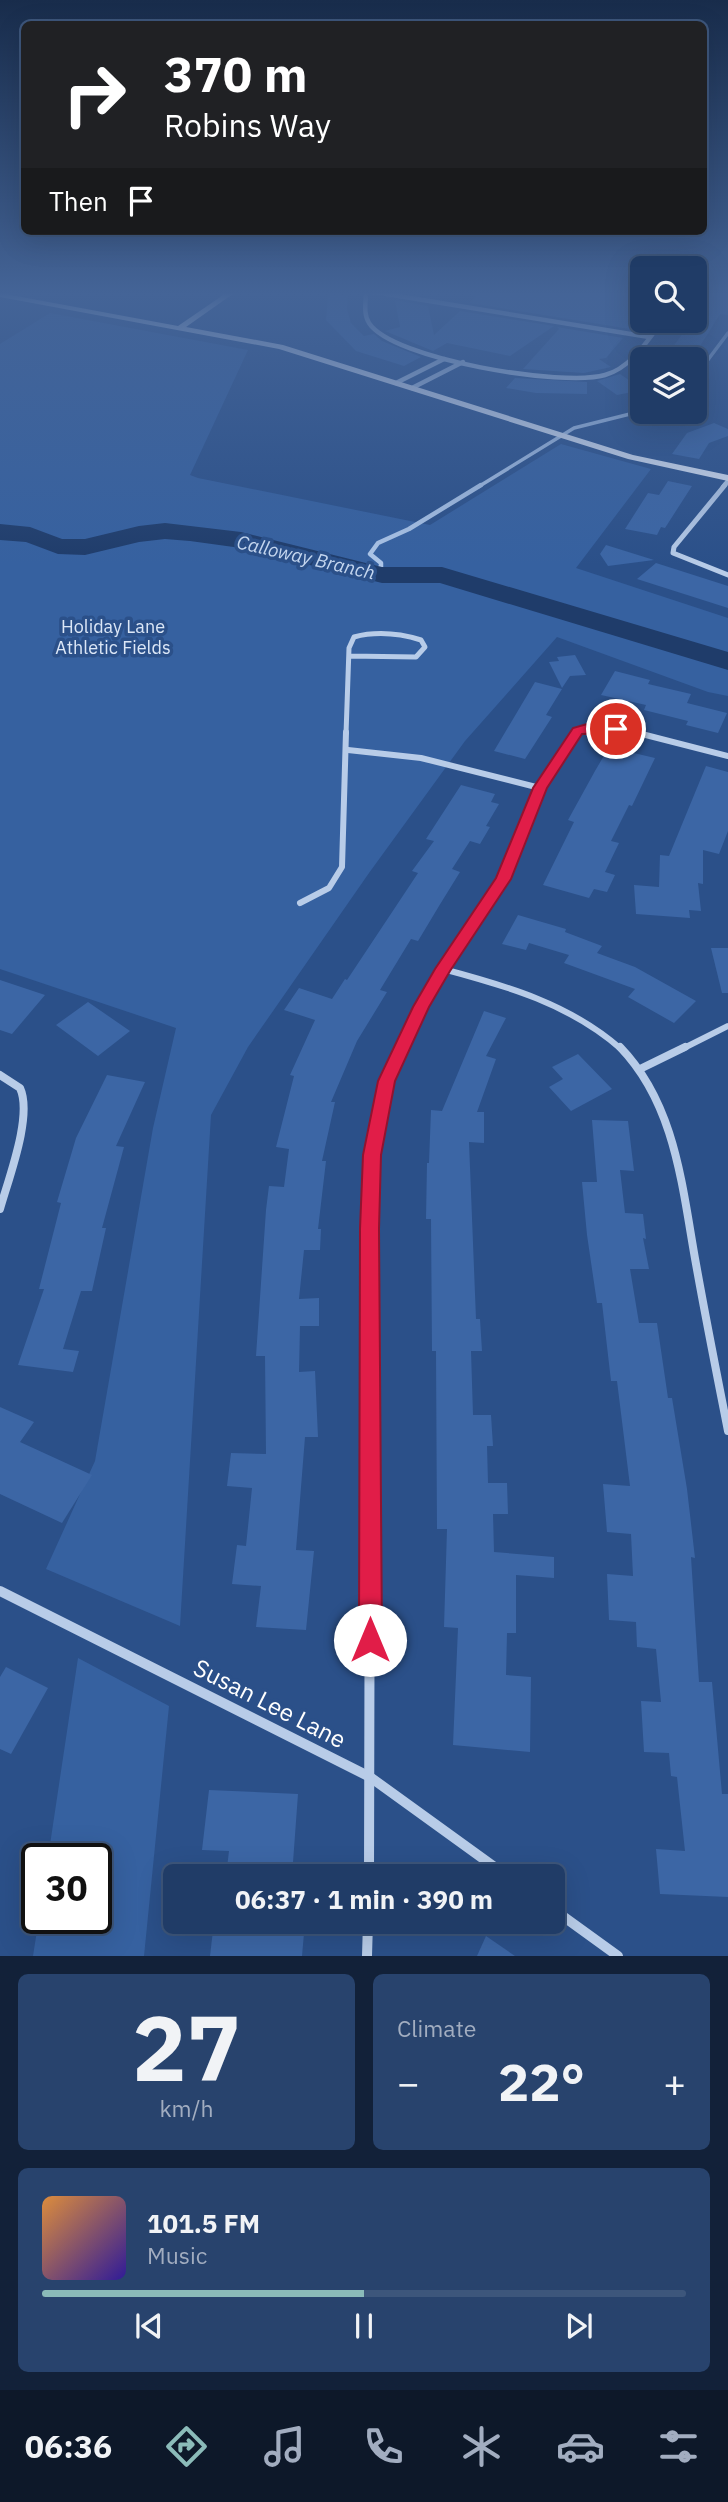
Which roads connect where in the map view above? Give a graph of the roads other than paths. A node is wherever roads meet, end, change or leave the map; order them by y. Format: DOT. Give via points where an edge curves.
graph roads {
  1 [pos="423,382"];
  2 [pos="396,383"];
  3 [pos="412,388"];
  4 [pos="728,480"];
  5 [pos="728,575"];
  6 [pos="349,656"];
  7 [pos="348,750"];
  8 [pos="728,756"];
  9 [pos="540,788"];
  10 [pos="300,903"];
  11 [pos="443,969"];
  12 [pos="728,1026"];
  13 [pos="639,1069"];
  14 [pos="0,1075"];
  15 [pos="0,1209"];
  16 [pos="728,1431"];
  17 [pos="0,1591"];
  18 [pos="370,1777"];
  19 [pos="369,1864"];
  20 [pos="490,1864"];
  21 [pos="565,1918"];
  22 [pos="368,1934"];
  23 [pos="367,1956"];
  24 [pos="618,1956"];
  1 -- 3 [label="street"];
  2 -- 3 [label="street"];
  3 -- 4 [label="street" via="570,439"];
  4 -- 5 [label="street" via="673,553"];
  6 -- 6 [label="street" via="416,657 425,646 407,635 368,633 354,637"];
  6 -- 7 [label="street"];
  7 -- 9 [label="street" via="403,753"];
  7 -- 10 [label="street" via="342,867 328,888"];
  8 -- 9 [label="street" via="616,729 587,728 577,731"];
  9 -- 11 [label="street" via="503,879"];
  11 -- 13 [label="street" via="524,992 574,1015 620,1046"];
  11 -- 18 [label="street" via="387,1081 372,1155"];
  12 -- 13 [label="street"];
  13 -- 16 [label="street" via="655,1094 675,1153"];
  14 -- 15 [label="street" via="20,1088 23,1096 19,1136"];
  17 -- 18 [label="street, Susan Lee Lane"];
  18 -- 19 [label="street"];
  18 -- 20 [label="street, Susan Lee Lane"];
  21 -- 24 [label="street"];
  22 -- 23 [label="street"];
}
